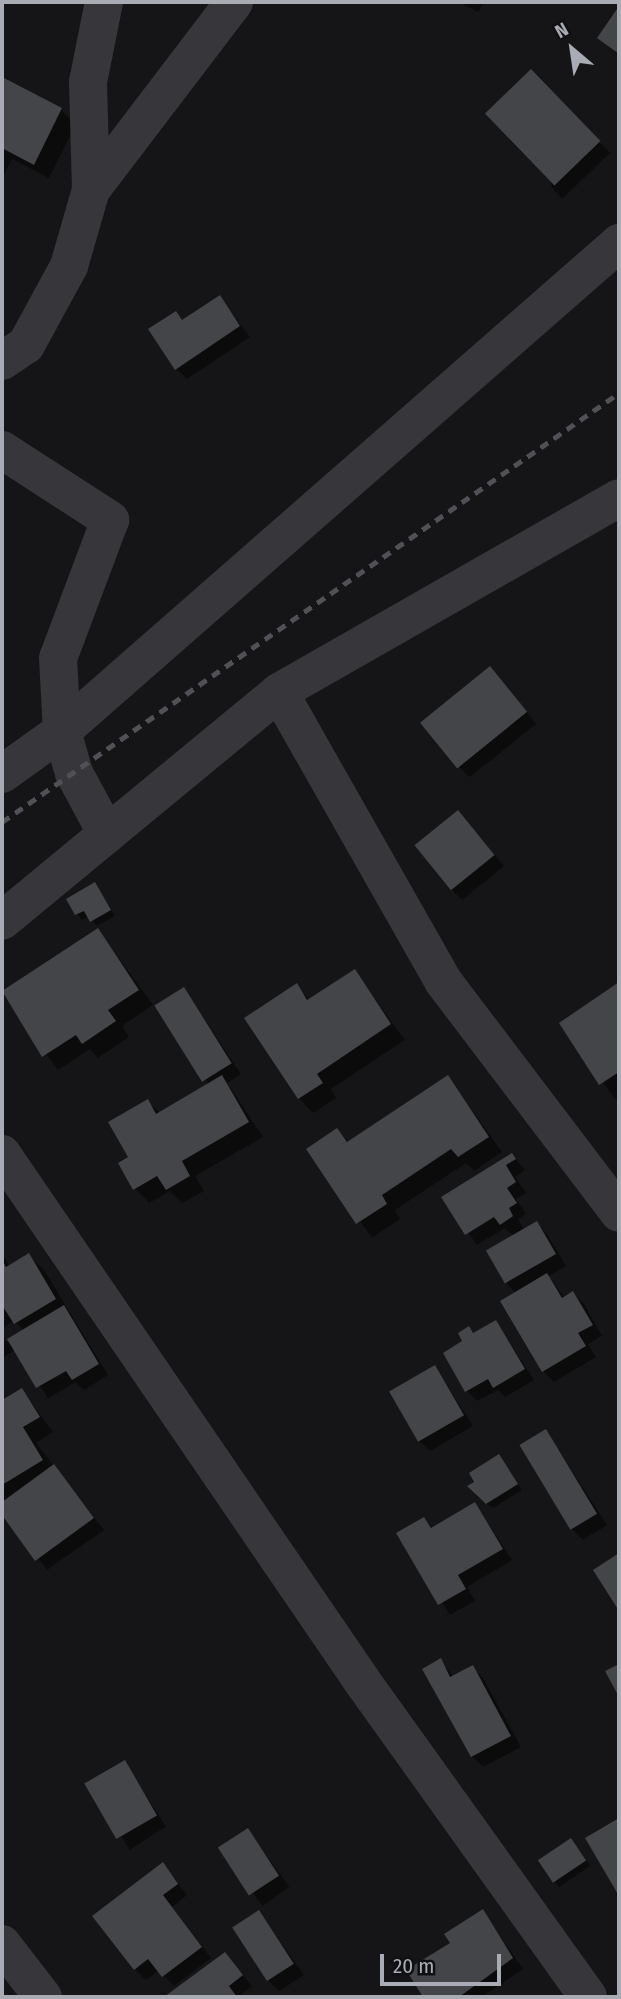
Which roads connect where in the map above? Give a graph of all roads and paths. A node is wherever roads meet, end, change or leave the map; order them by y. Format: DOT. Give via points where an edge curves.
graph roads {
  1 [pos="104,2"];
  2 [pos="234,2"];
  3 [pos="91,190"];
  4 [pos="619,243"];
  5 [pos="2,361"];
  6 [pos="2,450"];
  7 [pos="619,498"];
  8 [pos="279,692"];
  9 [pos="62,731"];
  10 [pos="2,774"];
  11 [pos="107,834"];
  12 [pos="2,921"];
  13 [pos="2,1154"];
  14 [pos="619,1213"];
  15 [pos="2,1944"];
  16 [pos="43,1997"];
  17 [pos="589,1997"];
  1 -- 3 [label="street" via="88,82"];
  2 -- 3 [label="street"];
  3 -- 5 [label="street" via="68,265 26,345"];
  4 -- 9 [label="street"];
  6 -- 9 [label="street" via="110,520 58,658"];
  7 -- 8 [label="street"];
  8 -- 11 [label="street"];
  8 -- 14 [label="street" via="443,981"];
  9 -- 10 [label="street"];
  9 -- 11 [label="street" via="74,772"];
  11 -- 12 [label="street"];
  13 -- 17 [label="street" via="362,1681"];
  15 -- 16 [label="street"];
}
